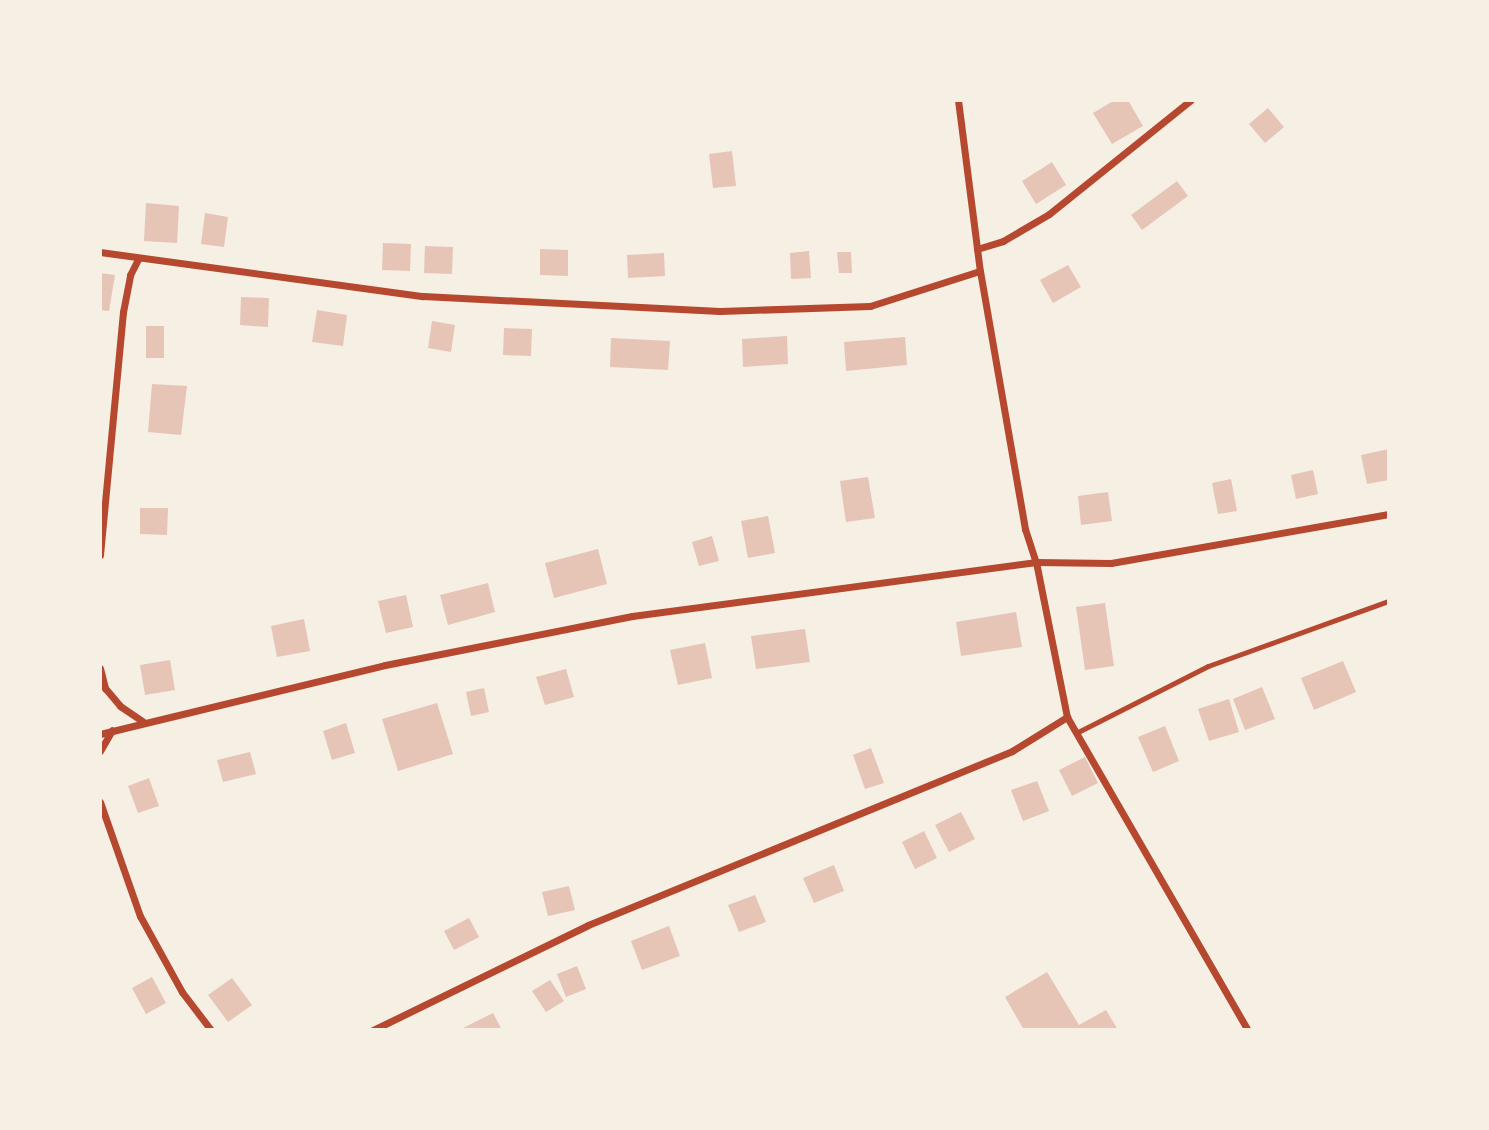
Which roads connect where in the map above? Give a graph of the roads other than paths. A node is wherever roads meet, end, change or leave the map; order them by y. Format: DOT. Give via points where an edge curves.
graph roads {
  1 [pos="958,100"];
  2 [pos="1191,100"];
  3 [pos="976,249"];
  4 [pos="100,252"];
  5 [pos="138,259"];
  6 [pos="980,271"];
  7 [pos="1389,514"];
  8 [pos="100,555"];
  9 [pos="1036,562"];
  10 [pos="1389,601"];
  11 [pos="100,668"];
  12 [pos="1067,717"];
  13 [pos="142,721"];
  14 [pos="112,730"];
  15 [pos="1076,733"];
  16 [pos="100,734"];
  17 [pos="100,751"];
  18 [pos="100,802"];
  19 [pos="211,1030"];
  20 [pos="373,1030"];
  21 [pos="1248,1030"];
  1 -- 3 [label="street"];
  2 -- 3 [label="street" via="1049,214 1003,241"];
  3 -- 6 [label="street"];
  4 -- 5 [label="street"];
  5 -- 6 [label="street" via="423,296 733,311 870,306"];
  5 -- 8 [label="street" via="123,312"];
  6 -- 9 [label="street" via="1025,529"];
  7 -- 9 [label="street" via="1111,564"];
  9 -- 12 [label="street"];
  9 -- 13 [label="street" via="632,616 385,665"];
  10 -- 15 [label="lane" via="1208,666"];
  11 -- 13 [label="street" via="105,688"];
  12 -- 15 [label="street"];
  12 -- 20 [label="street" via="1012,751 588,925"];
  13 -- 14 [label="street"];
  14 -- 16 [label="street"];
  14 -- 17 [label="street"];
  15 -- 21 [label="street"];
  18 -- 19 [label="street" via="140,916 182,992"];
}
